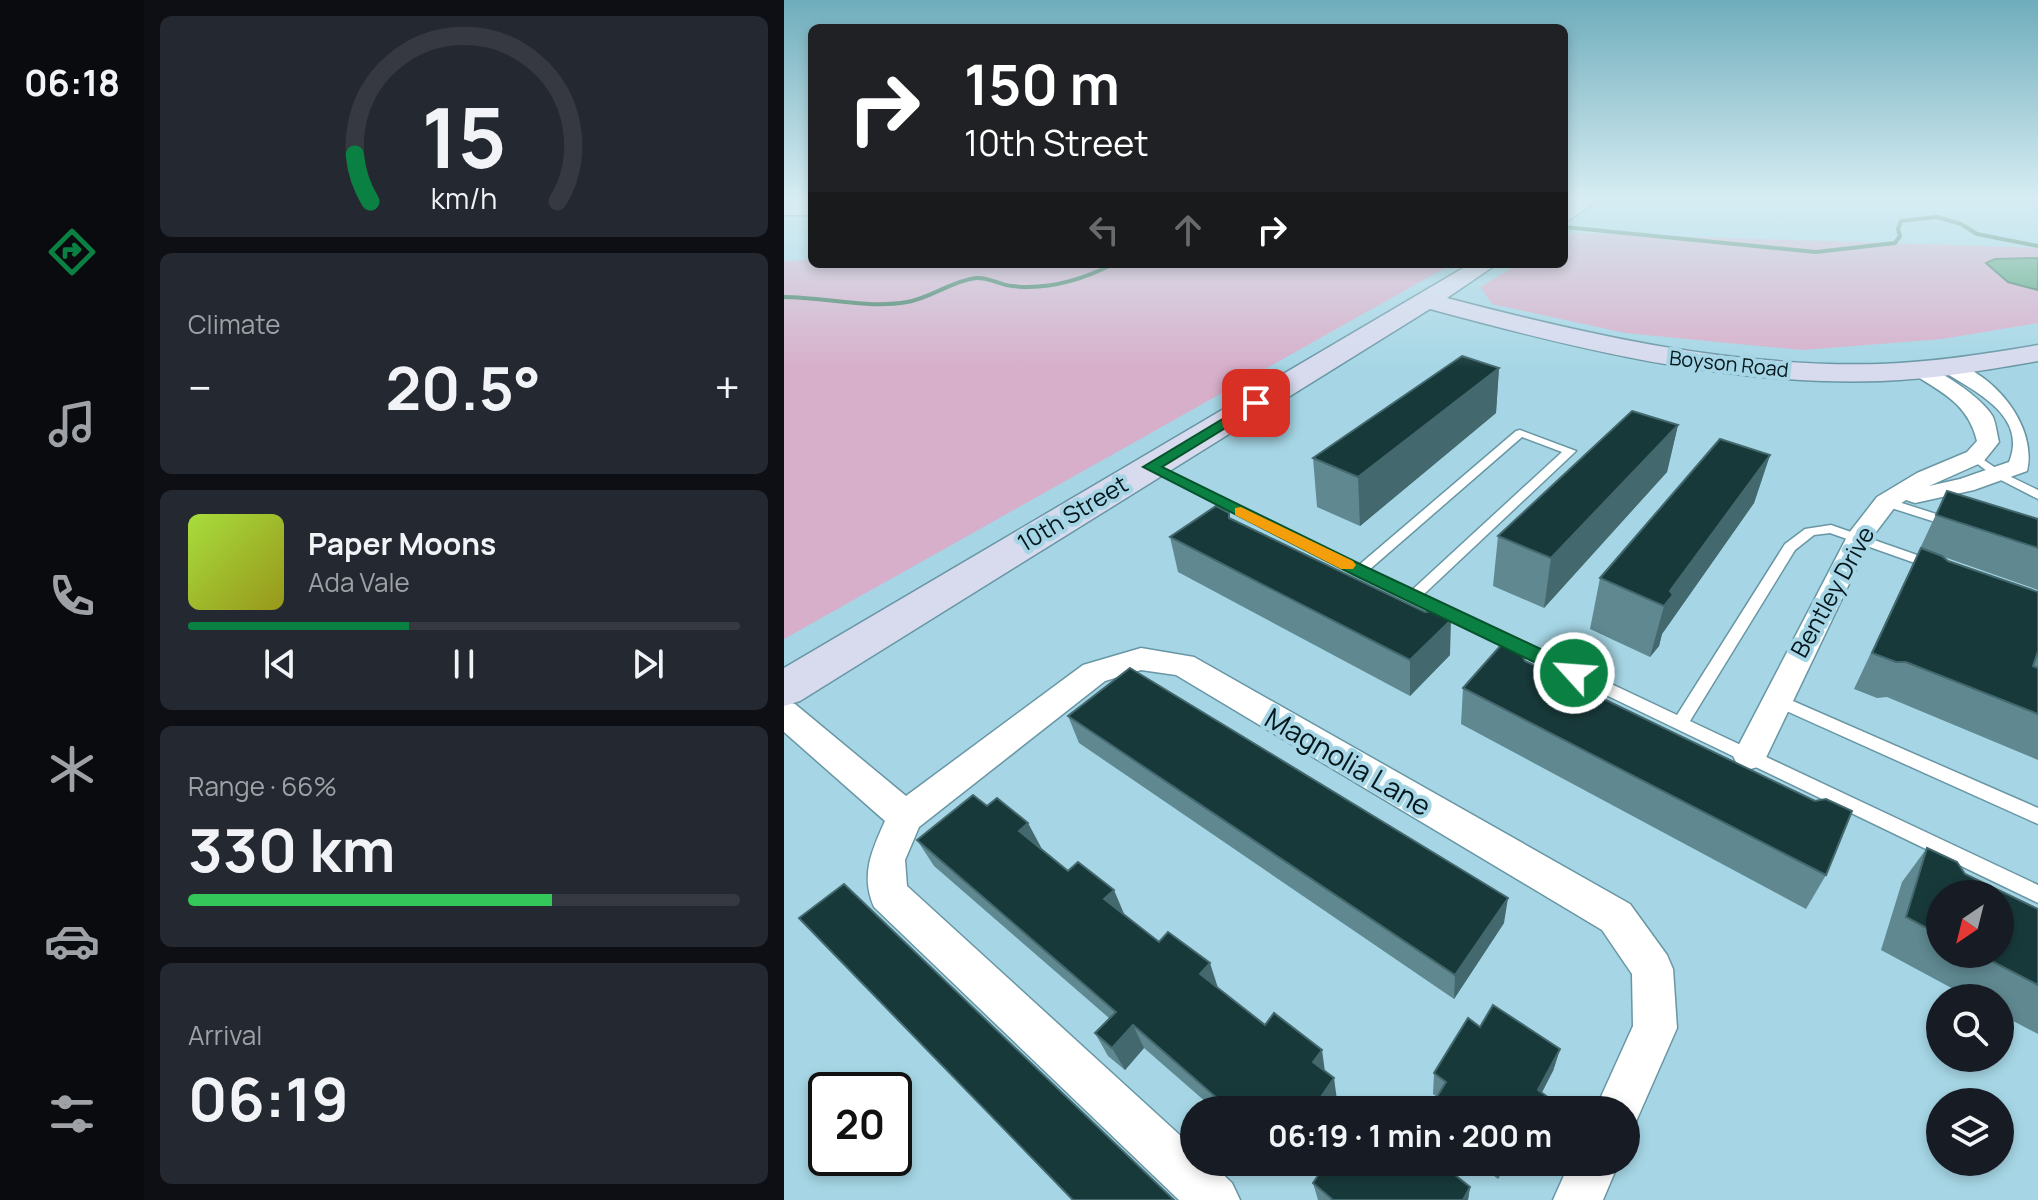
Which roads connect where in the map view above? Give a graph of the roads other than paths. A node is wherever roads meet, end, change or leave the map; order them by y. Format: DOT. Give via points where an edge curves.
graph roads {
  1 [pos="1479,268"];
  2 [pos="1426,300"];
  3 [pos="2038,353"];
  4 [pos="1951,368"];
  5 [pos="1920,370"];
  6 [pos="1975,457"];
  7 [pos="1151,467"];
  8 [pos="1999,475"];
  9 [pos="2038,495"];
  10 [pos="1886,502"];
  11 [pos="1962,526"];
  12 [pos="1858,539"];
  13 [pos="1948,570"];
  14 [pos="1360,571"];
  15 [pos="1414,596"];
  16 [pos="784,689"];
  17 [pos="1777,700"];
  18 [pos="784,713"];
  19 [pos="1680,724"];
  20 [pos="1750,756"];
  21 [pos="2038,816"];
  22 [pos="905,817"];
  23 [pos="2038,894"];
  24 [pos="1624,1096"];
  25 [pos="1589,1176"];
  26 [pos="1215,1200"];
  27 [pos="1578,1200"];
  1 -- 2 [label="street, 10th Street"];
  2 -- 5 [label="street, Boyson Road" via="1554,336 1707,364 1810,373"];
  2 -- 7 [label="street, 10th Street"];
  3 -- 4 [label="street, Boyson Road"];
  4 -- 5 [label="street, Boyson Road"];
  4 -- 8 [label="street" via="2017,417 2027,443 2019,466"];
  5 -- 6 [label="street" via="1957,393 1982,417 1988,442"];
  6 -- 8 [label="lane"];
  6 -- 10 [label="street, Bentley Drive"];
  7 -- 14 [label="lane"];
  7 -- 16 [label="street, 10th Street"];
  8 -- 9 [label="lane"];
  8 -- 10 [label="street"];
  10 -- 11 [label="lane"];
  10 -- 12 [label="street, Bentley Drive"];
  12 -- 13 [label="lane"];
  12 -- 17 [label="street, Bentley Drive"];
  12 -- 19 [label="lane" via="1831,529 1810,532 1790,547"];
  14 -- 15 [label="lane"];
  14 -- 15 [label="lane" via="1520,433 1570,451"];
  15 -- 19 [label="lane"];
  17 -- 20 [label="street, Bentley Drive"];
  17 -- 21 [label="lane"];
  18 -- 22 [label="street"];
  19 -- 20 [label="lane"];
  20 -- 23 [label="lane"];
  22 -- 24 [label="street, Magnolia Lane" via="1094,673 1141,659 1183,665 1616,917 1652,969 1655,1028"];
  22 -- 26 [label="street, Magnolia Lane" via="886,860 888,894"];
  25 -- 27 [label="street"];
}
